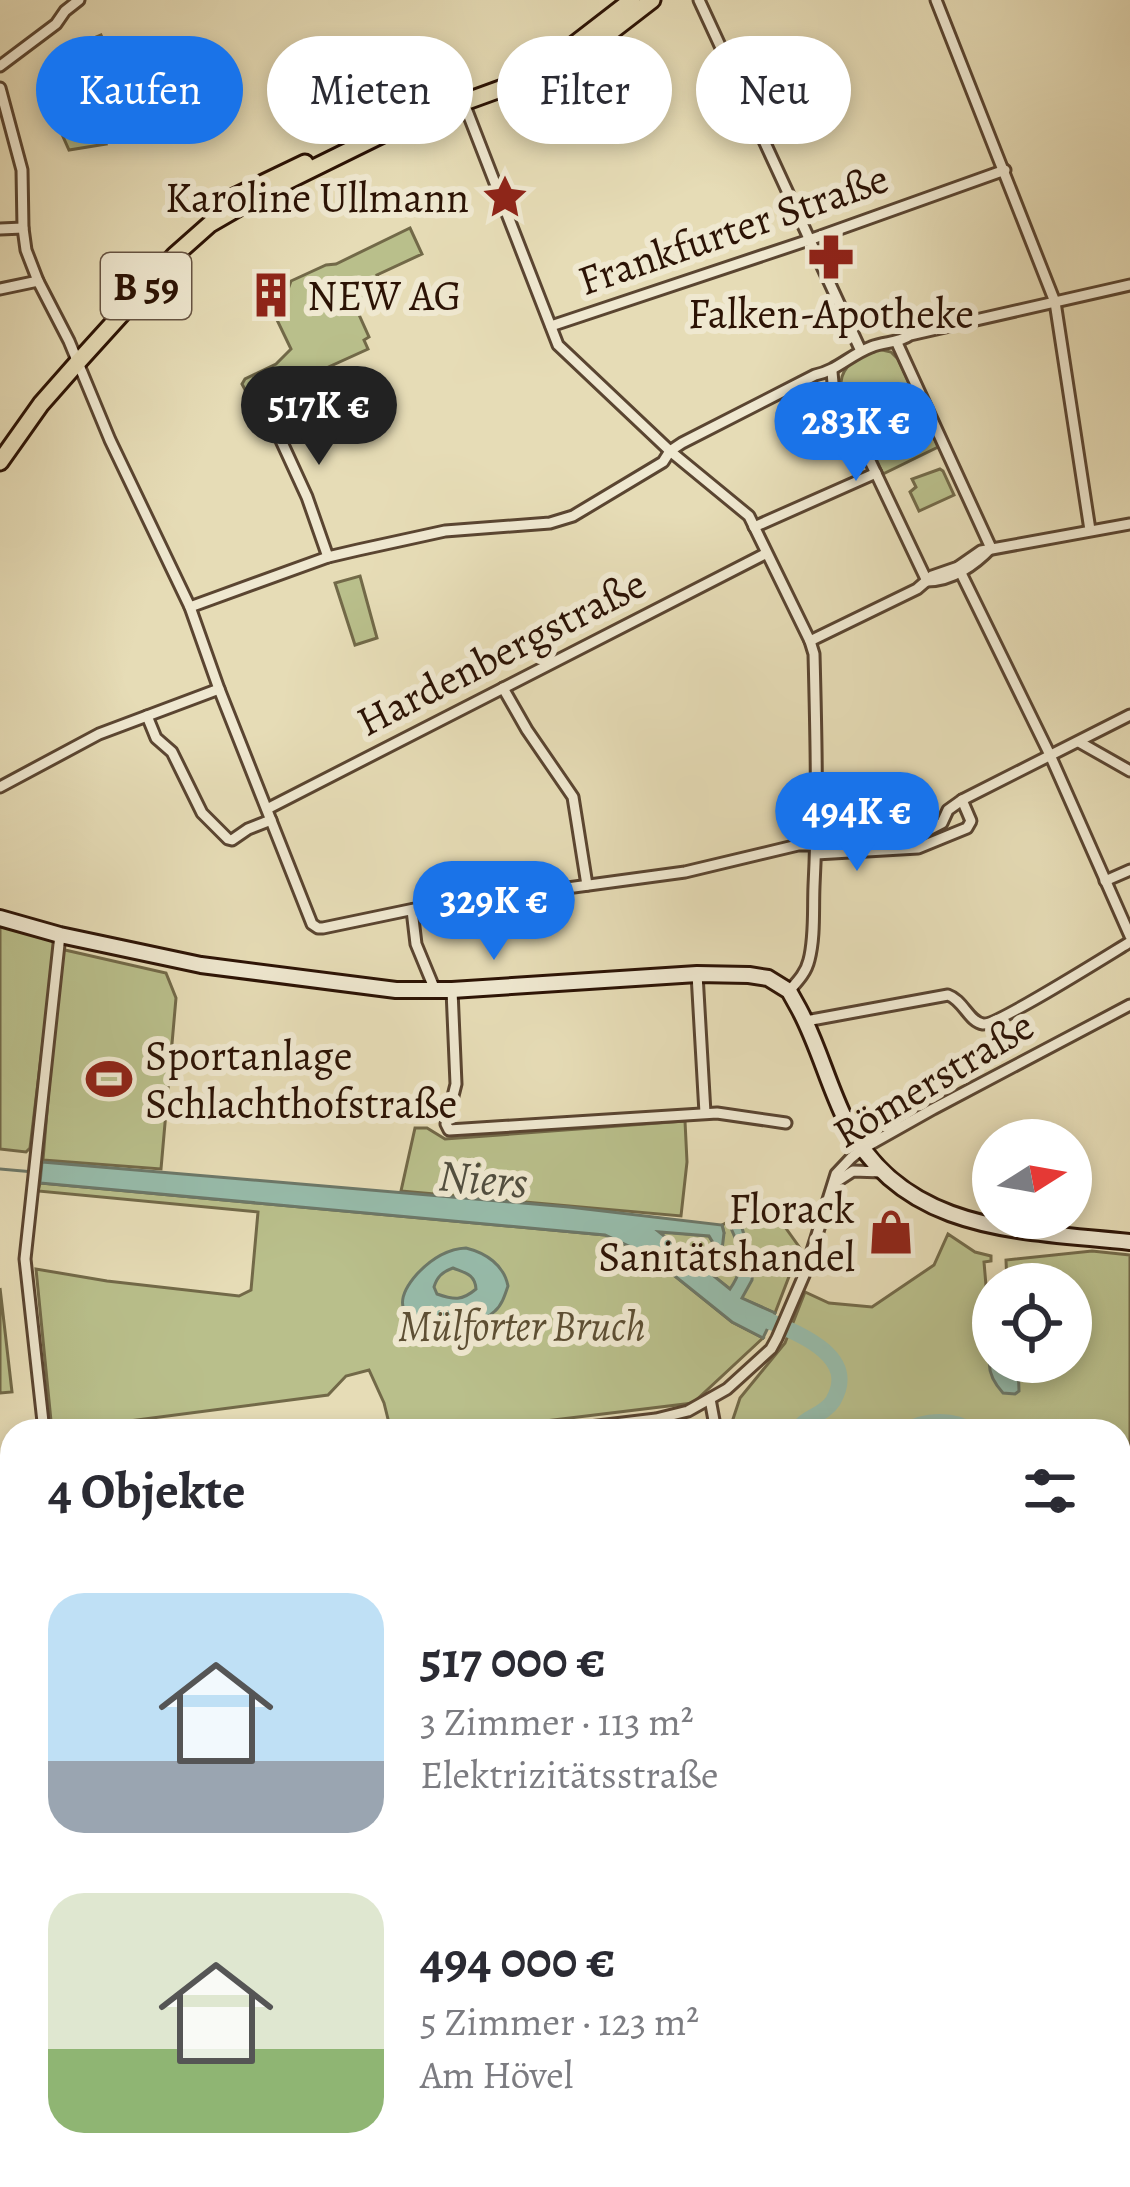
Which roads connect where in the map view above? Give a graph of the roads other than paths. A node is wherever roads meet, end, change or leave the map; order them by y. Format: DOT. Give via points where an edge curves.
graph roads {
  1 [pos="56,0"];
  2 [pos="79,0"];
  3 [pos="632,0"];
  4 [pos="651,0"];
  5 [pos="699,0"];
  6 [pos="936,0"];
  7 [pos="65,10"];
  8 [pos="0,65"];
  9 [pos="0,88"];
  10 [pos="473,92"];
  11 [pos="473,93"];
  12 [pos="473,128"];
  13 [pos="363,144"];
  14 [pos="1005,170"];
  15 [pos="23,228"];
  16 [pos="0,229"];
  17 [pos="809,240"];
  18 [pos="38,281"];
  19 [pos="1130,286"];
  20 [pos="0,289"];
  21 [pos="1055,302"];
  22 [pos="551,326"];
  23 [pos="898,343"];
  24 [pos="861,351"];
  25 [pos="75,357"];
  26 [pos="832,372"];
  27 [pos="262,399"];
  28 [pos="0,446"];
  29 [pos="670,451"];
  30 [pos="0,462"];
  31 [pos="876,473"];
  32 [pos="1130,524"];
  33 [pos="754,526"];
  34 [pos="1090,530"];
  35 [pos="991,548"];
  36 [pos="766,554"];
  37 [pos="328,557"];
  38 [pos="960,569"];
  39 [pos="927,580"];
  40 [pos="190,607"];
  41 [pos="810,641"];
  42 [pos="503,688"];
  43 [pos="220,689"];
  44 [pos="1130,715"];
  45 [pos="147,716"];
  46 [pos="1079,742"];
  47 [pos="1050,755"];
  48 [pos="1130,770"];
  49 [pos="0,787"];
  50 [pos="962,800"];
  51 [pos="269,814"];
  52 [pos="816,849"];
  53 [pos="892,849"];
  54 [pos="1130,870"];
  55 [pos="1106,881"];
  56 [pos="587,886"];
  57 [pos="412,910"];
  58 [pos="0,918"];
  59 [pos="60,934"];
  60 [pos="1130,939"];
  61 [pos="697,974"];
  62 [pos="443,990"];
  63 [pos="789,991"];
  64 [pos="1130,1005"];
  65 [pos="806,1021"];
  66 [pos="706,1113"];
  67 [pos="786,1123"];
  68 [pos="862,1149"];
  69 [pos="883,1172"];
  70 [pos="832,1186"];
  71 [pos="1130,1242"];
  72 [pos="710,1399"];
  73 [pos="43,1419"];
  74 [pos="656,1419"];
  75 [pos="714,1419"];
  1 -- 7 [label="street"];
  2 -- 7 [label="street"];
  3 -- 10 [label="main road, B 59" via="557,56"];
  4 -- 11 [label="main road, B 59" via="569,64"];
  5 -- 17 [label="street"];
  6 -- 14 [label="street"];
  7 -- 8 [label="street"];
  9 -- 15 [label="street" via="22,170"];
  12 -- 22 [label="street"];
  13 -- 25 [label="main road, B 59" via="210,224"];
  14 -- 17 [label="street, Frankfurter Straße"];
  14 -- 21 [label="street"];
  15 -- 16 [label="street"];
  15 -- 18 [label="street"];
  17 -- 22 [label="street, Frankfurter Straße"];
  17 -- 24 [label="street"];
  18 -- 20 [label="street"];
  18 -- 25 [label="street"];
  19 -- 21 [label="street"];
  21 -- 23 [label="street"];
  21 -- 34 [label="street"];
  22 -- 29 [label="street" via="573,362"];
  23 -- 24 [label="street"];
  23 -- 35 [label="street"];
  24 -- 26 [label="street"];
  25 -- 28 [label="main road, B 59"];
  25 -- 30 [label="main road, B 59"];
  25 -- 40 [label="street"];
  26 -- 29 [label="street"];
  26 -- 31 [label="street"];
  27 -- 37 [label="street"];
  29 -- 33 [label="street"];
  29 -- 37 [label="street" via="550,524 445,531"];
  31 -- 33 [label="street"];
  31 -- 39 [label="street"];
  32 -- 34 [label="street"];
  33 -- 36 [label="street"];
  34 -- 35 [label="street"];
  35 -- 38 [label="street"];
  36 -- 41 [label="street"];
  36 -- 42 [label="street, Hardenbergstraße"];
  37 -- 40 [label="street"];
  38 -- 39 [label="street"];
  38 -- 47 [label="street"];
  39 -- 41 [label="street"];
  40 -- 43 [label="street"];
  41 -- 52 [label="street"];
  42 -- 51 [label="street, Hardenbergstraße"];
  42 -- 56 [label="street" via="573,797"];
  43 -- 45 [label="street"];
  43 -- 51 [label="street"];
  44 -- 46 [label="street"];
  45 -- 49 [label="street"];
  45 -- 51 [label="street, Hardenbergstraße" via="202,813 228,839"];
  46 -- 47 [label="street"];
  46 -- 48 [label="street"];
  47 -- 50 [label="street"];
  47 -- 55 [label="street"];
  50 -- 53 [label="street" via="942,823"];
  50 -- 53 [label="street" via="967,828 918,848"];
  51 -- 57 [label="street" via="312,924"];
  52 -- 53 [label="street"];
  52 -- 56 [label="street" via="798,845"];
  52 -- 63 [label="street" via="810,958"];
  54 -- 55 [label="street"];
  55 -- 60 [label="street"];
  56 -- 57 [label="street"];
  57 -- 62 [label="street" via="416,944"];
  58 -- 59 [label="main road"];
  59 -- 62 [label="main road" via="202,965"];
  59 -- 73 [label="street" via="25,1259"];
  60 -- 65 [label="street" via="985,1024 948,995"];
  61 -- 62 [label="main road"];
  61 -- 63 [label="main road" via="768,978"];
  61 -- 66 [label="street"];
  62 -- 66 [label="street" via="457,1071 448,1130"];
  63 -- 65 [label="main road"];
  64 -- 68 [label="street, Römerstraße"];
  65 -- 68 [label="main road"];
  66 -- 67 [label="street"];
  68 -- 69 [label="main road"];
  68 -- 70 [label="street, Römerstraße"];
  69 -- 70 [label="street" via="854,1172"];
  69 -- 71 [label="main road" via="967,1222"];
  70 -- 72 [label="street, Römerstraße" via="771,1349"];
  72 -- 74 [label="street, Römerstraße"];
  72 -- 75 [label="street"];
}
